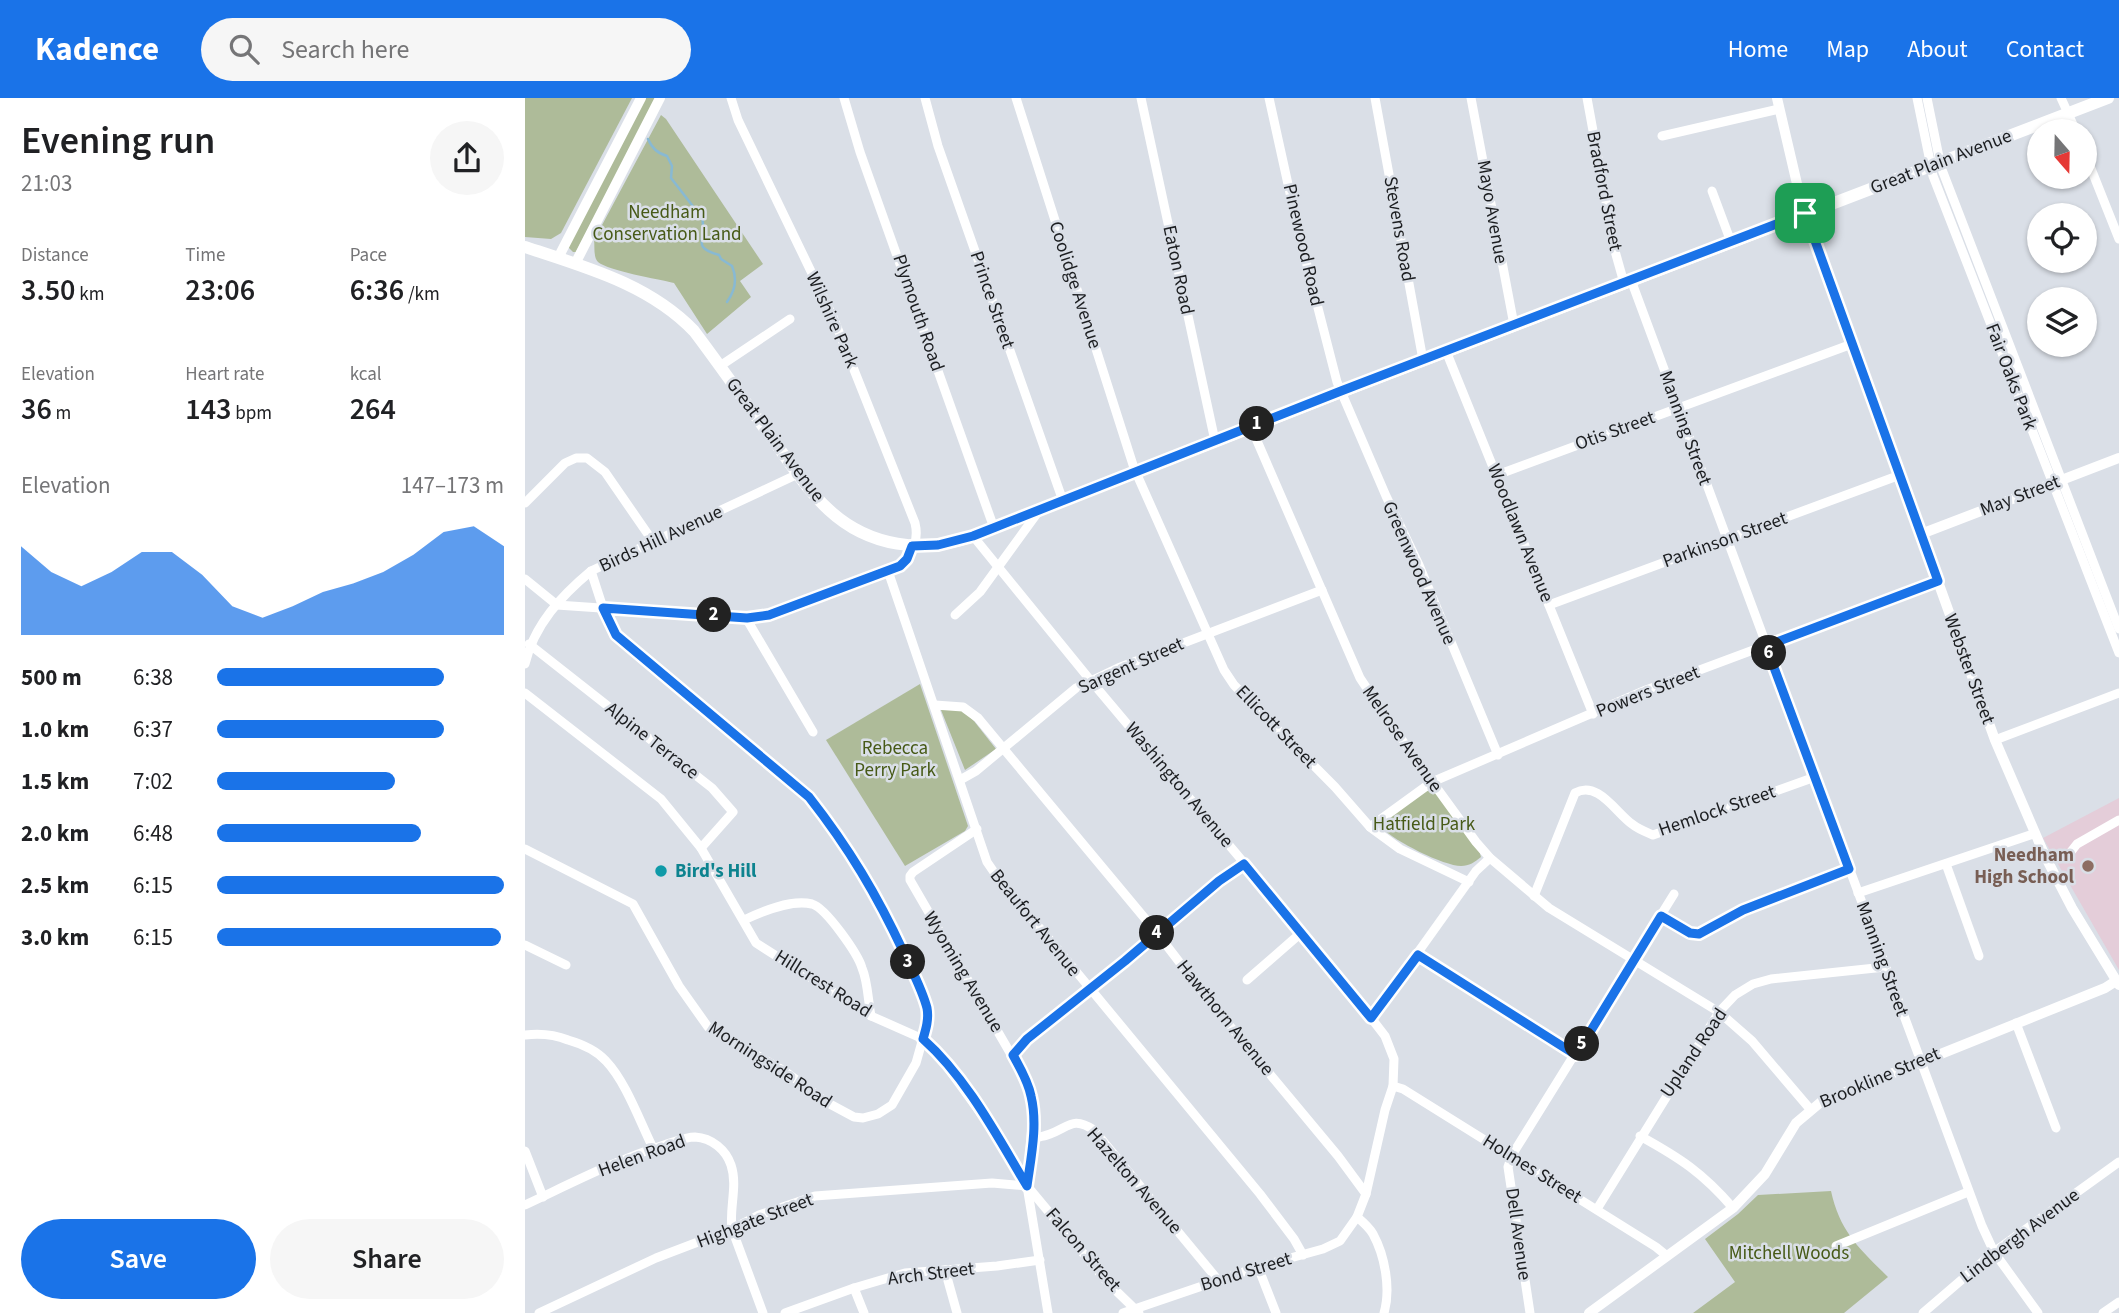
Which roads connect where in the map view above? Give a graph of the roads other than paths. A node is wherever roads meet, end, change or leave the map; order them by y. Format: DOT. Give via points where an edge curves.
graph roads {
  1 [pos="641,98"];
  2 [pos="660,98"];
  3 [pos="731,98"];
  4 [pos="844,98"];
  5 [pos="925,98"];
  6 [pos="1016,98"];
  7 [pos="1141,98"];
  8 [pos="1269,98"];
  9 [pos="1375,98"];
  10 [pos="1471,98"];
  11 [pos="1587,98"];
  12 [pos="1917,98"];
  13 [pos="1927,98"];
  14 [pos="2061,98"];
  15 [pos="2108,98"];
  16 [pos="1778,104"];
  17 [pos="2068,114"];
  18 [pos="2070,119"];
  19 [pos="1663,136"];
  20 [pos="1935,164"];
  21 [pos="2097,184"];
  22 [pos="1712,191"];
  23 [pos="1805,213"];
  24 [pos="2119,239"];
  25 [pos="1731,242"];
  26 [pos="525,247"];
  27 [pos="558,258"];
  28 [pos="575,264"];
  29 [pos="1627,281"];
  30 [pos="790,319"];
  31 [pos="1514,325"];
  32 [pos="2003,327"];
  33 [pos="1993,331"];
  34 [pos="1852,344"];
  35 [pos="1447,351"];
  36 [pos="1423,360"];
  37 [pos="720,366"];
  38 [pos="1341,391"];
  39 [pos="1678,408"];
  40 [pos="1251,427"];
  41 [pos="1215,441"];
  42 [pos="2119,458"];
  43 [pos="1136,472"];
  44 [pos="798,474"];
  45 [pos="1497,475"];
  46 [pos="1901,475"];
  47 [pos="2058,482"];
  48 [pos="1063,501"];
  49 [pos="525,503"];
  50 [pos="1039,510"];
  51 [pos="994,528"];
  52 [pos="1921,534"];
  53 [pos="973,536"];
  54 [pos="1727,539"];
  55 [pos="654,543"];
  56 [pos="912,546"];
  57 [pos="998,565"];
  58 [pos="591,571"];
  59 [pos="888,571"];
  60 [pos="525,579"];
  61 [pos="1938,581"];
  62 [pos="1322,590"];
  63 [pos="2101,594"];
  64 [pos="557,605"];
  65 [pos="1549,605"];
  66 [pos="603,608"];
  67 [pos="955,615"];
  68 [pos="747,618"];
  69 [pos="2119,629"];
  70 [pos="1208,633"];
  71 [pos="529,644"];
  72 [pos="1766,646"];
  73 [pos="2119,653"];
  74 [pos="525,664"];
  75 [pos="1091,681"];
  76 [pos="525,693"];
  77 [pos="2119,693"];
  78 [pos="935,705"];
  79 [pos="1593,715"];
  80 [pos="813,732"];
  81 [pos="1995,740"];
  82 [pos="1002,749"];
  83 [pos="1498,755"];
  84 [pos="1815,777"];
  85 [pos="960,780"];
  86 [pos="1432,782"];
  87 [pos="2119,820"];
  88 [pos="1370,827"];
  89 [pos="977,829"];
  90 [pos="2033,834"];
  91 [pos="701,848"];
  92 [pos="525,849"];
  93 [pos="1490,858"];
  94 [pos="2066,858"];
  95 [pos="1244,864"];
  96 [pos="1946,864"];
  97 [pos="1849,869"];
  98 [pos="1469,882"];
  99 [pos="1858,893"];
  100 [pos="1674,894"];
  101 [pos="1534,896"];
  102 [pos="1661,916"];
  103 [pos="744,920"];
  104 [pos="1302,932"];
  105 [pos="1157,933"];
  106 [pos="525,946"];
  107 [pos="1418,955"];
  108 [pos="1979,956"];
  109 [pos="1635,961"];
  110 [pos="566,965"];
  111 [pos="1885,967"];
  112 [pos="1247,980"];
  113 [pos="2118,983"];
  114 [pos="1089,989"];
  115 [pos="1719,1012"];
  116 [pos="871,1016"];
  117 [pos="1371,1018"];
  118 [pos="2016,1023"];
  119 [pos="525,1035"];
  120 [pos="923,1039"];
  121 [pos="1013,1055"];
  122 [pos="1576,1055"];
  123 [pos="1920,1060"];
  124 [pos="1393,1086"];
  125 [pos="1810,1109"];
  126 [pos="2056,1128"];
  127 [pos="1640,1136"];
  128 [pos="1033,1139"];
  129 [pos="653,1149"];
  130 [pos="525,1151"];
  131 [pos="1512,1155"];
  132 [pos="2119,1162"];
  133 [pos="1027,1186"];
  134 [pos="1968,1192"];
  135 [pos="1366,1195"];
  136 [pos="543,1197"];
  137 [pos="525,1205"];
  138 [pos="1733,1208"];
  139 [pos="1597,1209"];
  140 [pos="1357,1217"];
  141 [pos="732,1229"];
  142 [pos="1836,1246"];
  143 [pos="1994,1252"];
  144 [pos="1303,1255"];
  145 [pos="1667,1256"];
  146 [pos="1040,1260"];
  147 [pos="1258,1267"];
  148 [pos="945,1270"];
  149 [pos="1217,1280"];
  150 [pos="854,1288"];
  151 [pos="2119,1302"];
  152 [pos="1138,1311"];
  153 [pos="539,1313"];
  154 [pos="762,1313"];
  155 [pos="785,1313"];
  156 [pos="864,1313"];
  157 [pos="957,1313"];
  158 [pos="1048,1313"];
  159 [pos="1123,1313"];
  160 [pos="1276,1313"];
  161 [pos="1384,1313"];
  162 [pos="1529,1313"];
  163 [pos="1589,1313"];
  164 [pos="1923,1313"];
  165 [pos="2038,1313"];
  166 [pos="2103,1313"];
  1 -- 27 [label="street"];
  2 -- 28 [label="street"];
  3 -- 56 [label="street, Wilshire Park" via="836,324 915,523"];
  4 -- 51 [label="street, Plymouth Road"];
  5 -- 48 [label="street, Prince Street"];
  6 -- 43 [label="street, Coolidge Avenue"];
  7 -- 41 [label="street, Eaton Road"];
  8 -- 38 [label="street, Pinewood Road"];
  9 -- 36 [label="street, Stevens Road"];
  10 -- 31 [label="street, Mayo Avenue"];
  11 -- 29 [label="street, Bradford Street" via="1615,251"];
  12 -- 20 [label="street, Fair Oaks Park"];
  13 -- 20 [label="street, Fair Oaks Park"];
  14 -- 17 [label="street"];
  15 -- 17 [label="main road, Great Plain Avenue"];
  16 -- 19 [label="street"];
  16 -- 23 [label="street, Webster Street"];
  17 -- 18 [label="street"];
  17 -- 20 [label="main road, Great Plain Avenue"];
  20 -- 23 [label="main road, Great Plain Avenue"];
  20 -- 32 [label="street, Fair Oaks Park"];
  20 -- 33 [label="street, Fair Oaks Park"];
  21 -- 24 [label="street"];
  22 -- 25 [label="street"];
  23 -- 25 [label="main road, Great Plain Avenue"];
  23 -- 34 [label="street, Webster Street"];
  25 -- 29 [label="main road, Great Plain Avenue"];
  26 -- 27 [label="main road, Great Plain Avenue"];
  27 -- 28 [label="main road, Great Plain Avenue"];
  28 -- 37 [label="main road, Great Plain Avenue" via="656,299 692,329"];
  29 -- 31 [label="main road, Great Plain Avenue"];
  29 -- 39 [label="street, Manning Street"];
  30 -- 37 [label="street"];
  31 -- 35 [label="main road, Great Plain Avenue"];
  32 -- 33 [label="street"];
  32 -- 47 [label="street, Fair Oaks Park"];
  33 -- 47 [label="street, Fair Oaks Park"];
  34 -- 39 [label="street, Otis Street"];
  34 -- 46 [label="street, Webster Street"];
  35 -- 36 [label="main road, Great Plain Avenue"];
  35 -- 45 [label="street, Woodlawn Avenue"];
  36 -- 38 [label="main road, Great Plain Avenue"];
  37 -- 44 [label="main road, Great Plain Avenue"];
  38 -- 40 [label="main road, Great Plain Avenue"];
  38 -- 83 [label="street, Greenwood Avenue"];
  39 -- 45 [label="street, Otis Street"];
  39 -- 54 [label="street, Manning Street"];
  40 -- 41 [label="main road, Great Plain Avenue"];
  40 -- 62 [label="street, Melrose Avenue"];
  41 -- 43 [label="main road, Great Plain Avenue"];
  42 -- 47 [label="street, May Street"];
  43 -- 48 [label="main road, Great Plain Avenue"];
  43 -- 70 [label="street, Ellicott Street"];
  44 -- 55 [label="street, Birds Hill Avenue"];
  44 -- 56 [label="main road, Great Plain Avenue" via="828,510 852,528 885,542"];
  45 -- 65 [label="street, Woodlawn Avenue"];
  46 -- 52 [label="street, Webster Street"];
  46 -- 54 [label="street, Parkinson Street"];
  47 -- 52 [label="street, May Street"];
  47 -- 63 [label="street, Fair Oaks Park"];
  48 -- 50 [label="main road, Great Plain Avenue"];
  49 -- 55 [label="street" via="565,463 587,458 605,472"];
  50 -- 51 [label="main road, Great Plain Avenue"];
  50 -- 57 [label="street"];
  51 -- 53 [label="main road, Great Plain Avenue"];
  52 -- 61 [label="street, Webster Street"];
  53 -- 56 [label="main road, Great Plain Avenue"];
  53 -- 57 [label="street, Washington Avenue"];
  54 -- 65 [label="street, Parkinson Street"];
  54 -- 72 [label="street, Manning Street"];
  55 -- 58 [label="street, Birds Hill Avenue"];
  56 -- 59 [label="street" via="905,561"];
  57 -- 67 [label="street" via="980,592"];
  57 -- 75 [label="street, Washington Avenue"];
  58 -- 64 [label="street, Birds Hill Avenue"];
  58 -- 66 [label="street, Morningside Road"];
  59 -- 68 [label="street" via="769,615"];
  59 -- 78 [label="street, Beaufort Avenue"];
  60 -- 64 [label="street"];
  61 -- 72 [label="street, Powers Street"];
  61 -- 81 [label="street, Webster Street"];
  62 -- 70 [label="street, Sargent Street"];
  62 -- 86 [label="street, Melrose Avenue" via="1368,692"];
  63 -- 69 [label="street, Fair Oaks Park"];
  63 -- 73 [label="street, Fair Oaks Park"];
  64 -- 66 [label="street"];
  64 -- 71 [label="street, Birds Hill Avenue"];
  65 -- 79 [label="street, Woodlawn Avenue"];
  66 -- 68 [label="street"];
  66 -- 120 [label="street, Morningside Road" via="616,635 809,797 833,828 862,870 919,986 927,1010"];
  68 -- 80 [label="street"];
  70 -- 75 [label="street, Sargent Street"];
  70 -- 88 [label="street, Ellicott Street" via="1234,685"];
  71 -- 74 [label="street, Birds Hill Avenue"];
  71 -- 91 [label="street, Alpine Terrace" via="712,788 733,812"];
  72 -- 79 [label="street, Powers Street" via="1646,690"];
  72 -- 84 [label="street, Manning Street"];
  75 -- 82 [label="street, Sargent Street" via="1076,688"];
  75 -- 95 [label="street, Washington Avenue"];
  76 -- 91 [label="street, Hillcrest Road" via="661,799"];
  77 -- 81 [label="street"];
  78 -- 82 [label="street, Hawthorn Avenue" via="954,704 970,711"];
  78 -- 85 [label="street, Beaufort Avenue"];
  79 -- 83 [label="street, Powers Street"];
  81 -- 90 [label="street, Webster Street"];
  82 -- 85 [label="street, Sargent Street"];
  82 -- 105 [label="street, Hawthorn Avenue"];
  83 -- 86 [label="street, Powers Street"];
  84 -- 97 [label="street, Manning Street"];
  84 -- 101 [label="street, Hemlock Street" via="1653,835 1630,823 1610,802 1581,790 1575,793"];
  85 -- 89 [label="street, Beaufort Avenue"];
  86 -- 88 [label="street, Powers Street"];
  86 -- 93 [label="street, Melrose Avenue"];
  87 -- 94 [label="street" via="2077,844"];
  88 -- 98 [label="street, Ellicott Street" via="1400,849"];
  89 -- 114 [label="street, Beaufort Avenue" via="994,875"];
  89 -- 121 [label="street, Wyoming Avenue" via="913,872 910,880"];
  90 -- 96 [label="street"];
  90 -- 113 [label="street, Webster Street"];
  91 -- 103 [label="street, Hillcrest Road"];
  92 -- 120 [label="street, Morningside Road" via="633,904 708,1027 854,1117 878,1114 892,1105 916,1063"];
  93 -- 98 [label="street"];
  93 -- 101 [label="street, Melrose Avenue"];
  95 -- 104 [label="street, Washington Avenue"];
  95 -- 105 [label="street"];
  96 -- 99 [label="street"];
  96 -- 108 [label="street"];
  97 -- 99 [label="street, Manning Street"];
  97 -- 102 [label="street" via="1743,910 1699,934"];
  98 -- 107 [label="street"];
  99 -- 111 [label="street, Manning Street"];
  100 -- 102 [label="street"];
  101 -- 109 [label="street, Melrose Avenue"];
  102 -- 109 [label="street"];
  103 -- 116 [label="street, Hillcrest Road" via="756,943"];
  103 -- 116 [label="street" via="796,904 816,906 832,921 862,967"];
  104 -- 112 [label="street"];
  104 -- 117 [label="street, Washington Avenue"];
  105 -- 114 [label="street"];
  105 -- 135 [label="street, Hawthorn Avenue"];
  106 -- 110 [label="street"];
  107 -- 117 [label="street"];
  107 -- 122 [label="street"];
  109 -- 115 [label="street, Melrose Avenue"];
  109 -- 122 [label="street"];
  111 -- 115 [label="street, Upland Road" via="1753,984"];
  111 -- 123 [label="street, Manning Street"];
  113 -- 118 [label="street, Brookline Street"];
  114 -- 121 [label="street"];
  114 -- 144 [label="street, Beaufort Avenue" via="1260,1194"];
  115 -- 125 [label="street, Melrose Avenue" via="1752,1041"];
  115 -- 127 [label="street, Upland Road"];
  116 -- 120 [label="street, Hillcrest Road"];
  117 -- 124 [label="street, Washington Avenue" via="1394,1059"];
  118 -- 123 [label="street, Brookline Street"];
  118 -- 126 [label="street"];
  119 -- 129 [label="street" via="558,1036 606,1060"];
  120 -- 133 [label="street, Hillcrest Road" via="962,1086"];
  121 -- 128 [label="street, Wyoming Avenue" via="1032,1098"];
  122 -- 131 [label="street"];
  123 -- 125 [label="street, Brookline Street"];
  123 -- 134 [label="street, Manning Street"];
  124 -- 131 [label="street, Holmes Street"];
  124 -- 135 [label="street, Washington Avenue"];
  125 -- 138 [label="street, Brookline Street" via="1791,1130 1765,1174"];
  127 -- 138 [label="street" via="1683,1160"];
  127 -- 139 [label="street, Upland Road"];
  128 -- 133 [label="street, Wyoming Avenue"];
  128 -- 149 [label="street, Hazelton Avenue" via="1075,1123 1094,1130"];
  129 -- 136 [label="street, Helen Road"];
  129 -- 141 [label="street, Helen Road" via="695,1137 710,1140 723,1150 734,1181"];
  130 -- 136 [label="street"];
  131 -- 139 [label="street, Holmes Street"];
  131 -- 162 [label="street, Dell Avenue" via="1508,1167"];
  132 -- 143 [label="street, Lindbergh Avenue"];
  133 -- 141 [label="street, Highgate Street" via="992,1184 824,1195 759,1215"];
  133 -- 146 [label="street, Hillcrest Road"];
  133 -- 152 [label="street, Falcon Street" via="1108,1283"];
  134 -- 142 [label="street"];
  134 -- 143 [label="street, Manning Street"];
  135 -- 140 [label="street, Washington Avenue"];
  136 -- 137 [label="street, Helen Road"];
  138 -- 145 [label="street, Brookline Street"];
  139 -- 145 [label="street, Holmes Street"];
  140 -- 144 [label="street, Bond Street" via="1340,1241"];
  140 -- 161 [label="street" via="1378,1244 1388,1300"];
  141 -- 153 [label="street, Highgate Street" via="656,1258"];
  141 -- 154 [label="street"];
  143 -- 164 [label="street, Lindbergh Avenue"];
  143 -- 165 [label="street, Manning Street"];
  144 -- 147 [label="street, Bond Street"];
  145 -- 163 [label="street, Brookline Street"];
  146 -- 148 [label="street, Arch Street"];
  146 -- 158 [label="street, Hillcrest Road"];
  147 -- 149 [label="street, Bond Street"];
  147 -- 160 [label="street"];
  148 -- 150 [label="street, Arch Street" via="905,1273"];
  148 -- 157 [label="street"];
  149 -- 152 [label="street, Bond Street"];
  150 -- 155 [label="street, Arch Street"];
  150 -- 156 [label="street"];
  151 -- 166 [label="street"];
  152 -- 159 [label="street, Bond Street"];
}
